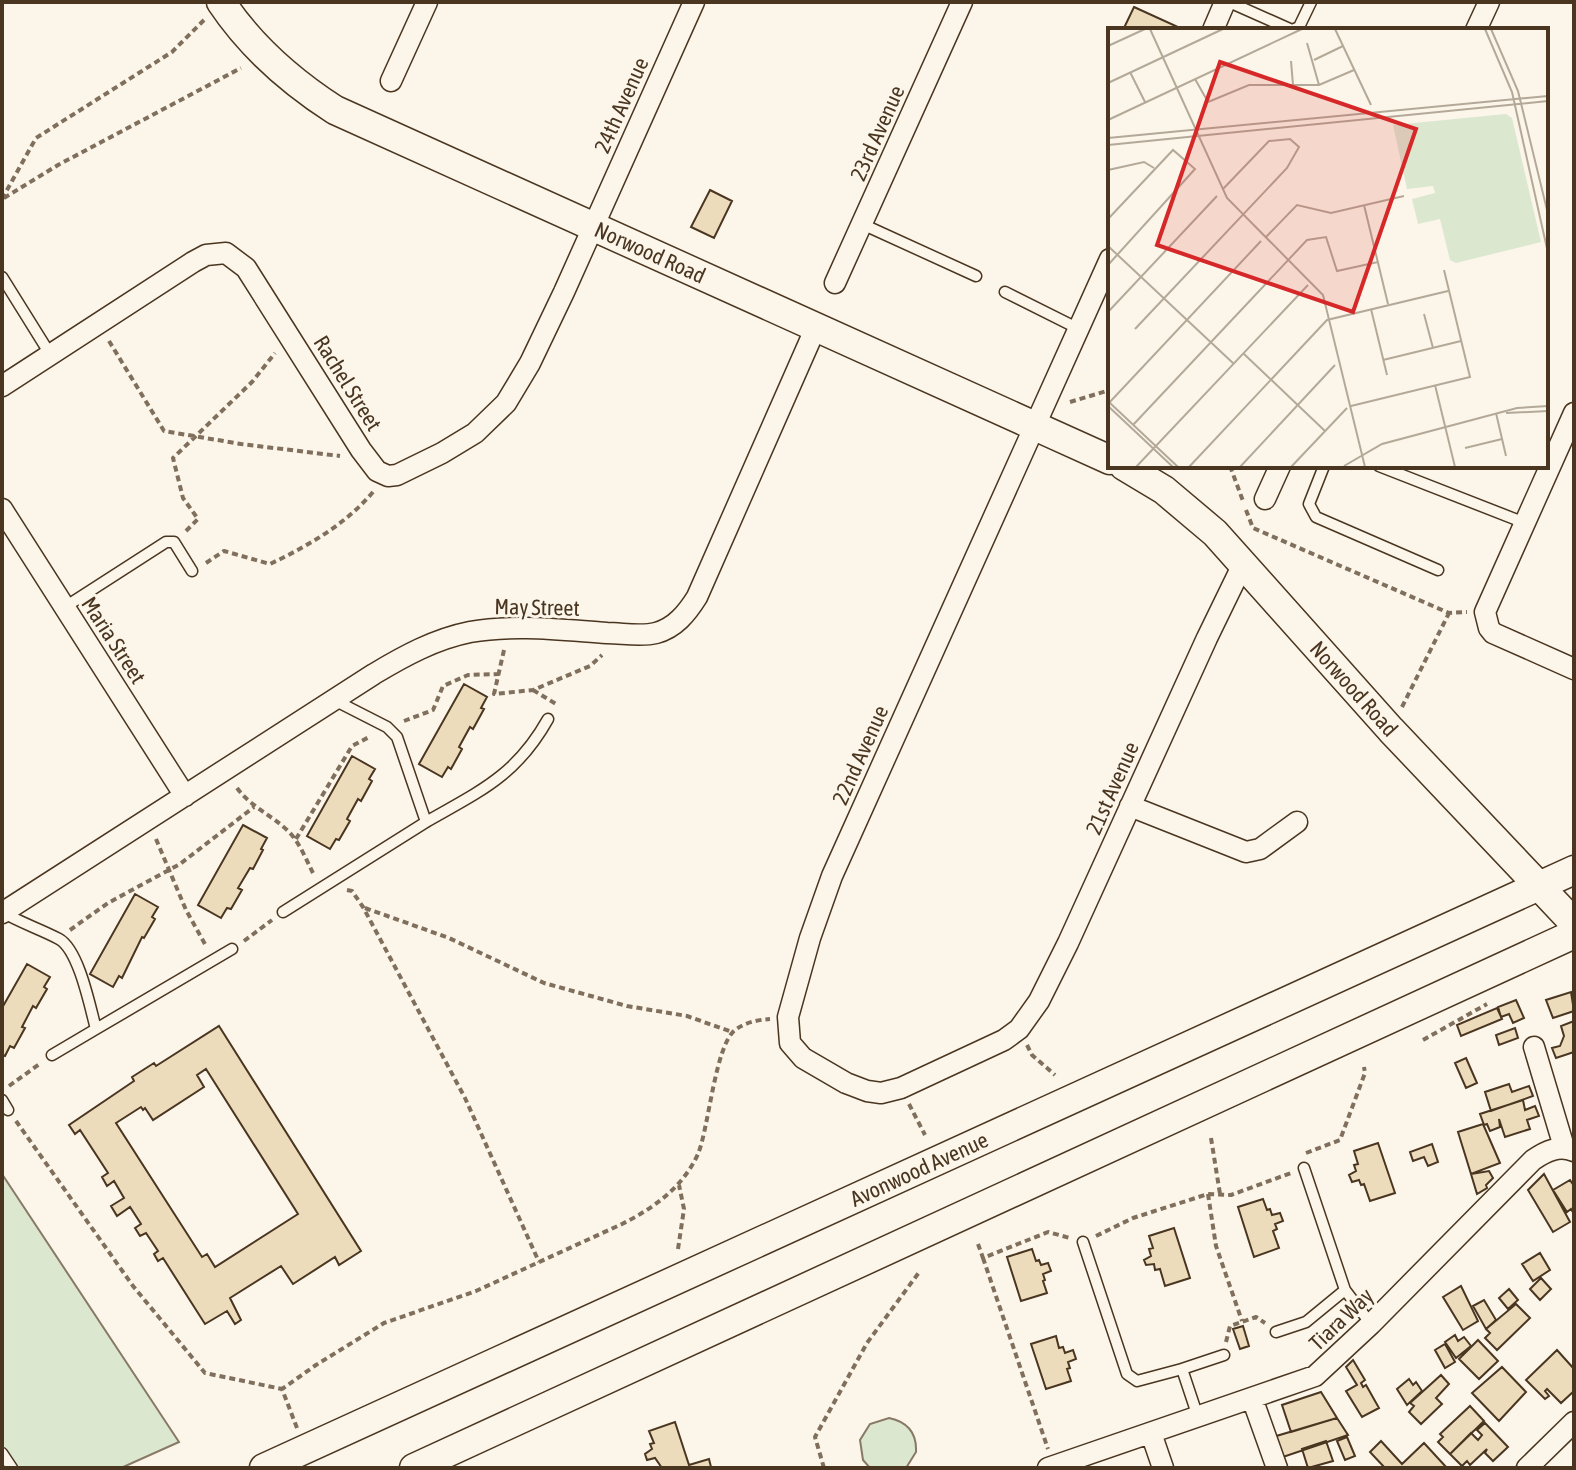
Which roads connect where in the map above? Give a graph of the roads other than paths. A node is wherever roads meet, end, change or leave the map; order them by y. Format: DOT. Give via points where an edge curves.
graph roads {
  1 [pos="427,2"];
  2 [pos="694,2"];
  3 [pos="962,2"];
  4 [pos="1227,2"];
  5 [pos="1311,2"];
  6 [pos="1489,2"];
  7 [pos="214,10"];
  8 [pos="1214,28"];
  9 [pos="1287,28"];
  10 [pos="1297,28"];
  11 [pos="1477,28"];
  12 [pos="391,81"];
  13 [pos="862,224"];
  14 [pos="593,227"];
  15 [pos="1108,264"];
  16 [pos="976,276"];
  17 [pos="2,277"];
  18 [pos="835,283"];
  19 [pos="1005,292"];
  20 [pos="816,327"];
  21 [pos="1079,329"];
  22 [pos="50,354"];
  23 [pos="2,386"];
  24 [pos="1574,413"];
  25 [pos="1036,427"];
  26 [pos="1108,459"];
  27 [pos="1127,468"];
  28 [pos="1279,468"];
  29 [pos="1323,468"];
  30 [pos="1384,468"];
  31 [pos="1265,499"];
  32 [pos="2,509"];
  33 [pos="1525,523"];
  34 [pos="1243,564"];
  35 [pos="1438,570"];
  36 [pos="192,571"];
  37 [pos="65,607"];
  38 [pos="1574,669"];
  39 [pos="336,701"];
  40 [pos="548,719"];
  41 [pos="185,796"];
  42 [pos="1130,806"];
  43 [pos="426,822"];
  44 [pos="1297,822"];
  45 [pos="1574,870"];
  46 [pos="1540,886"];
  47 [pos="2,912"];
  48 [pos="283,912"];
  49 [pos="1574,923"];
  50 [pos="1574,934"];
  51 [pos="232,949"];
  52 [pos="96,1029"];
  53 [pos="1534,1047"];
  54 [pos="52,1055"];
  55 [pos="901,1088"];
  56 [pos="1569,1149"];
  57 [pos="1304,1168"];
  58 [pos="1083,1242"];
  59 [pos="1345,1290"];
  60 [pos="1371,1324"];
  61 [pos="1276,1332"];
  62 [pos="1224,1355"];
  63 [pos="1182,1369"];
  64 [pos="1252,1398"];
  65 [pos="1198,1417"];
  66 [pos="1574,1422"];
  67 [pos="1151,1433"];
  68 [pos="2,1453"];
  69 [pos="1051,1467"];
  70 [pos="12,1468"];
  71 [pos="264,1468"];
  72 [pos="414,1468"];
  73 [pos="1163,1468"];
  74 [pos="1277,1468"];
  75 [pos="1527,1468"];
  1 -- 12 [label="street"];
  2 -- 14 [label="street, 24th Avenue"];
  3 -- 13 [label="street, 23rd Avenue"];
  4 -- 8 [label="street"];
  4 -- 9 [label="lane"];
  5 -- 10 [label="lane"];
  6 -- 11 [label="street"];
  7 -- 14 [label="main road, Norwood Road" via="335,110"];
  13 -- 16 [label="lane"];
  13 -- 18 [label="street, 23rd Avenue"];
  14 -- 20 [label="main road, Norwood Road"];
  14 -- 22 [label="street, Rachel Street" via="506,403 475,433 410,471 388,476 377,471 246,268 226,253 193,262"];
  15 -- 21 [label="street, 22nd Avenue"];
  17 -- 22 [label="lane"];
  19 -- 21 [label="lane"];
  20 -- 25 [label="main road, Norwood Road"];
  20 -- 39 [label="street, May Street" via="697,597 670,628 644,634 510,628 469,632 402,657"];
  21 -- 25 [label="street, 22nd Avenue"];
  22 -- 23 [label="street, Rachel Street"];
  24 -- 33 [label="street"];
  25 -- 26 [label="main road, Norwood Road"];
  25 -- 55 [label="street, 22nd Avenue" via="832,876 788,1017 790,1043 803,1058 867,1091"];
  27 -- 34 [label="main road, Norwood Road" via="1190,511"];
  28 -- 31 [label="street"];
  29 -- 35 [label="lane" via="1309,504 1316,517"];
  30 -- 33 [label="lane"];
  32 -- 37 [label="street, Maria Street"];
  33 -- 38 [label="street" via="1485,612 1489,628"];
  34 -- 42 [label="street, 21st Avenue"];
  34 -- 46 [label="main road, Norwood Road" via="1381,720"];
  36 -- 37 [label="lane" via="174,542 162,543"];
  37 -- 41 [label="street, Maria Street"];
  39 -- 41 [label="street, May Street"];
  39 -- 43 [label="lane" via="397,737"];
  40 -- 43 [label="lane" via="510,770"];
  41 -- 47 [label="street, May Street"];
  42 -- 44 [label="street" via="1246,852 1260,849"];
  42 -- 55 [label="street, 21st Avenue" via="1039,1001 1019,1029"];
  43 -- 48 [label="lane"];
  45 -- 46 [label="main road, Avonwood Avenue"];
  46 -- 49 [label="main road, Norwood Road"];
  46 -- 71 [label="main road, Avonwood Avenue"];
  47 -- 52 [label="lane" via="71,949"];
  50 -- 72 [label="main road"];
  51 -- 52 [label="lane"];
  52 -- 54 [label="lane"];
  53 -- 56 [label="street"];
  56 -- 60 [label="street, Tiara Way" via="1533,1160"];
  57 -- 59 [label="lane"];
  58 -- 63 [label="lane" via="1130,1378 1137,1381"];
  59 -- 60 [label="lane"];
  59 -- 61 [label="lane" via="1306,1322"];
  60 -- 64 [label="street, Tiara Way" via="1315,1376"];
  62 -- 63 [label="lane"];
  63 -- 65 [label="lane"];
  64 -- 65 [label="street, Tiara Way"];
  64 -- 74 [label="street"];
  65 -- 67 [label="street, Tiara Way"];
  66 -- 75 [label="street"];
  67 -- 69 [label="street, Tiara Way"];
  67 -- 73 [label="street"];
  68 -- 70 [label="lane"];
}
